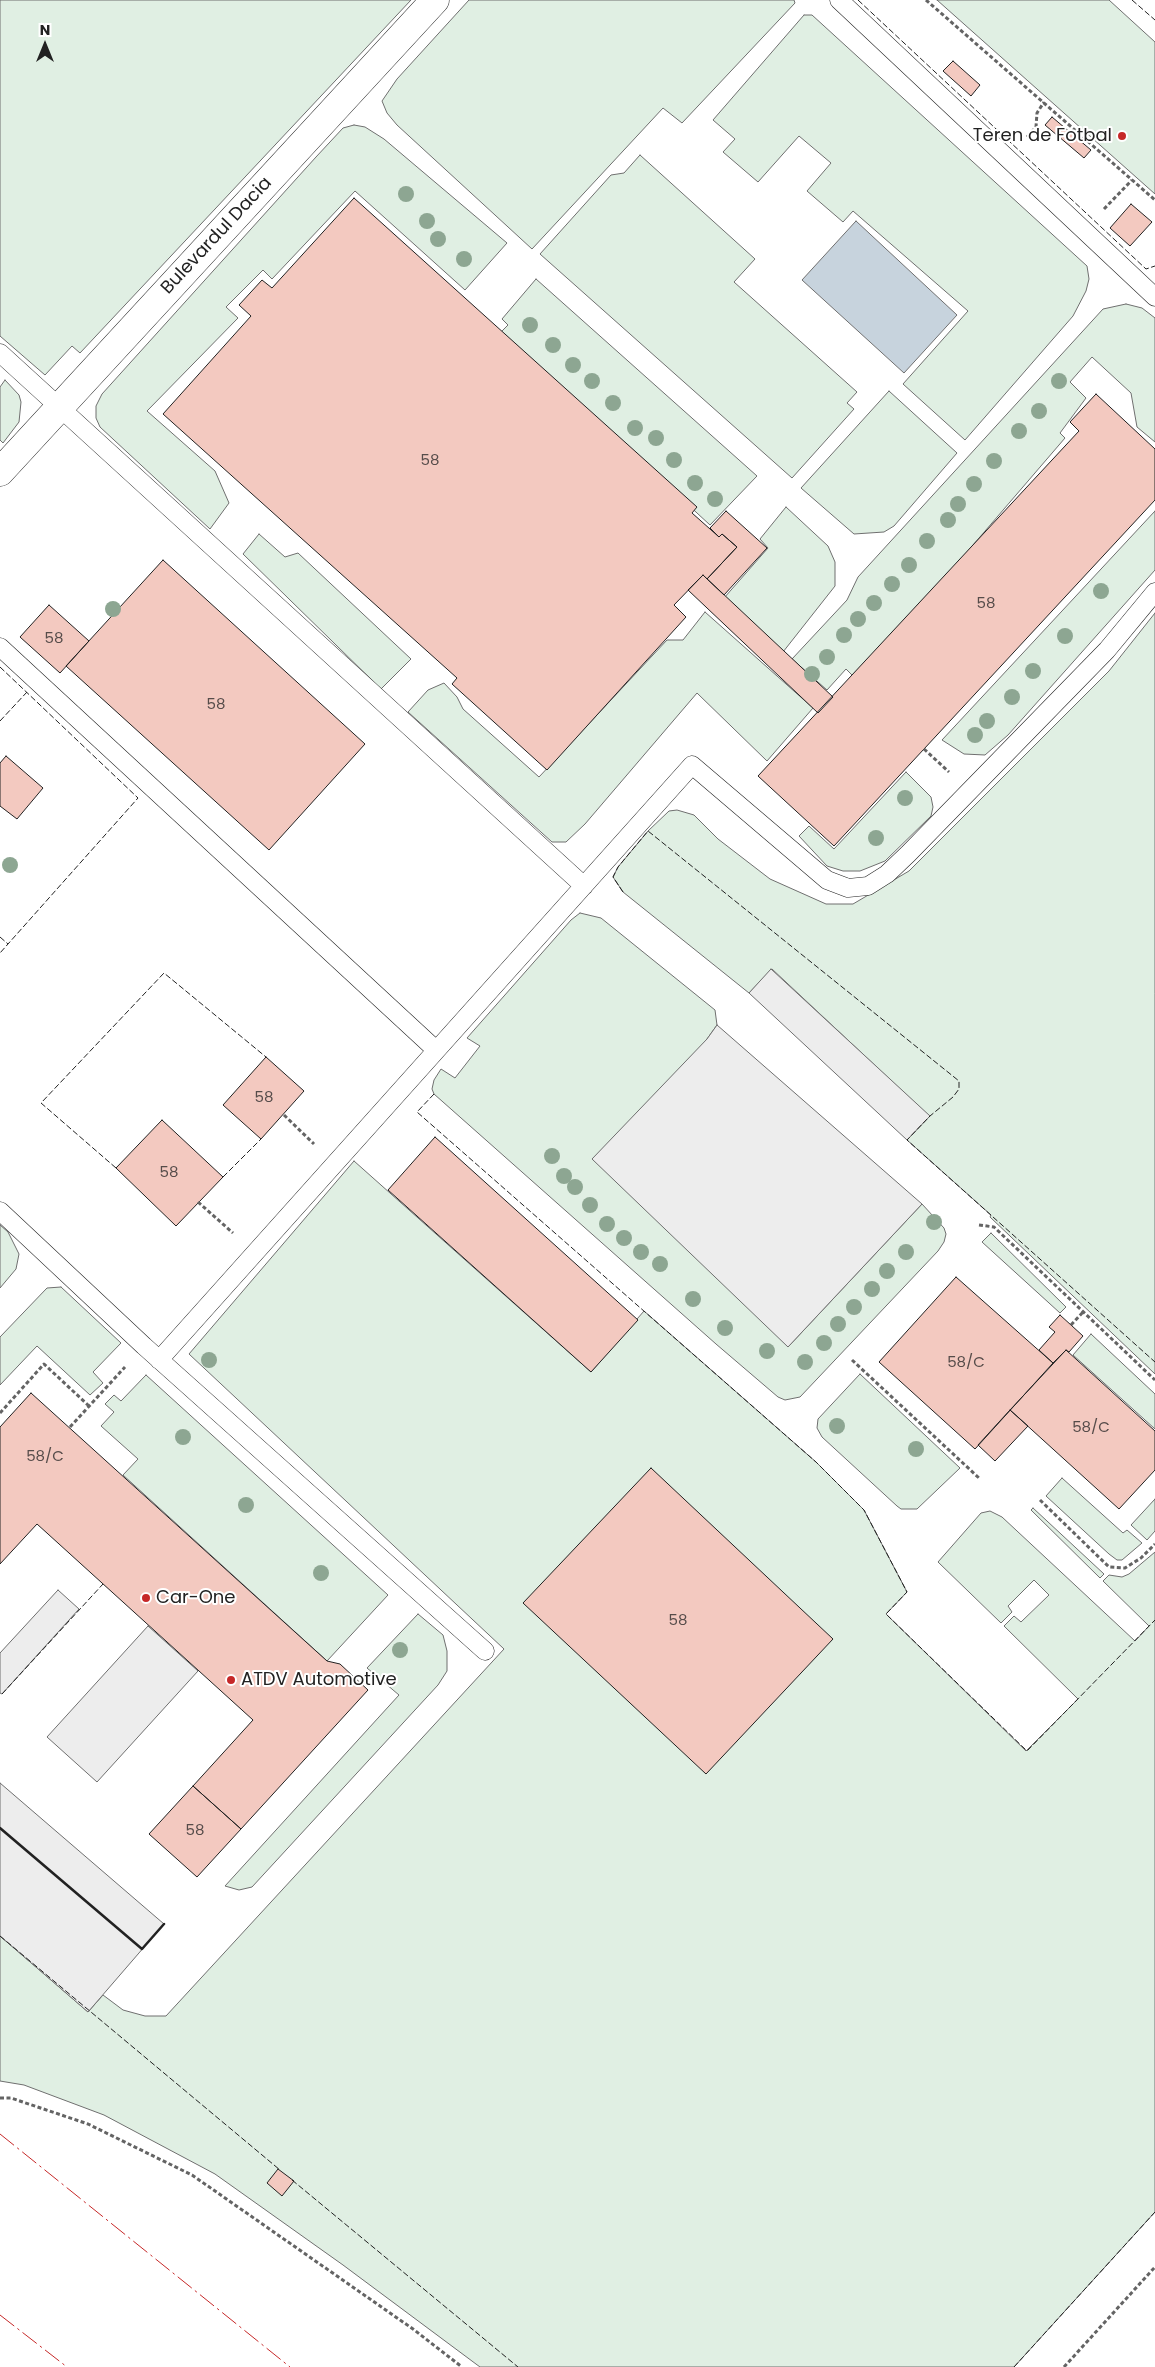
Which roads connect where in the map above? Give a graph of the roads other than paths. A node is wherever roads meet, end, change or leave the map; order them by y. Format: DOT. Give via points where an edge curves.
graph roads {
  1 [pos="435,0"];
  2 [pos="838,0"];
  3 [pos="1155,297"];
  4 [pos="0,353"];
  5 [pos="59,408"];
  6 [pos="0,472"];
  7 [pos="1155,592"];
  8 [pos="0,647"];
  9 [pos="584,886"];
  10 [pos="436,1050"];
  11 [pos="0,1211"];
  12 [pos="159,1360"];
  13 [pos="485,1651"];
  1 -- 5 [label="street, Bulevardul Dacia"];
  2 -- 3 [label="lane"];
  4 -- 5 [label="lane"];
  5 -- 6 [label="street, Bulevardul Dacia"];
  5 -- 9 [label="lane"];
  7 -- 9 [label="lane" via="1106,650 908,854 868,886 848,888 827,880 692,765"];
  8 -- 10 [label="lane"];
  9 -- 10 [label="lane"];
  10 -- 12 [label="lane"];
  11 -- 12 [label="lane"];
  12 -- 13 [label="lane"];
}
